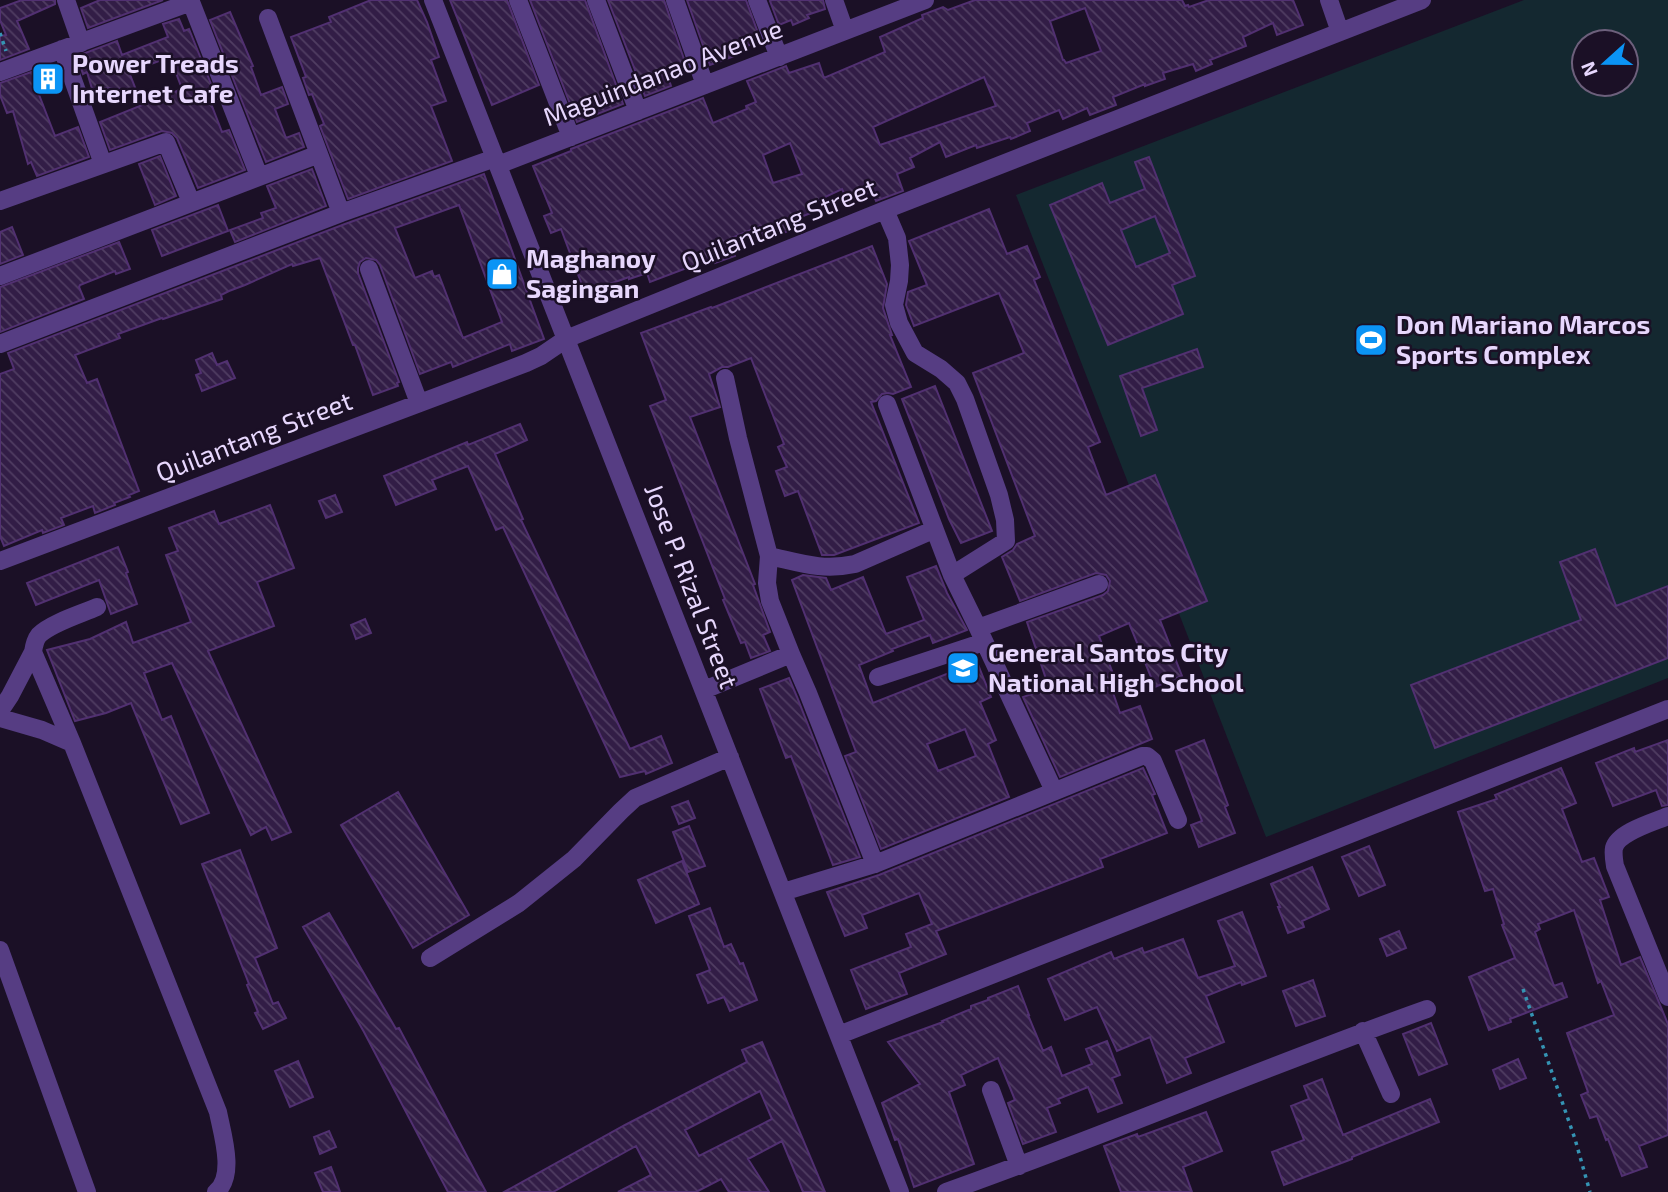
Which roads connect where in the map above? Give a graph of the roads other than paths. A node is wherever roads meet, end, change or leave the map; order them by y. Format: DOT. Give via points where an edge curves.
graph roads {
  1 [pos="66,0"];
  2 [pos="433,0"];
  3 [pos="517,0"];
  4 [pos="596,0"];
  5 [pos="675,0"];
  6 [pos="757,0"];
  7 [pos="834,0"];
  8 [pos="1329,0"];
  9 [pos="1422,0"];
  10 [pos="920,1"];
  11 [pos="268,18"];
  12 [pos="845,31"];
  13 [pos="1340,32"];
  14 [pos="81,43"];
  15 [pos="62,49"];
  16 [pos="779,57"];
  17 [pos="0,72"];
  18 [pos="705,85"];
  19 [pos="638,111"];
  20 [pos="571,137"];
  21 [pos="319,154"];
  22 [pos="496,162"];
  23 [pos="103,164"];
  24 [pos="259,176"];
  25 [pos="0,201"];
  26 [pos="191,202"];
  27 [pos="885,210"];
  28 [pos="341,213"];
  29 [pos="369,269"];
  30 [pos="0,276"];
  31 [pos="566,339"];
  32 [pos="0,344"];
  33 [pos="725,378"];
  34 [pos="419,403"];
  35 [pos="887,404"];
  36 [pos="933,530"];
  37 [pos="769,556"];
  38 [pos="0,561"];
  39 [pos="952,575"];
  40 [pos="1099,584"];
  41 [pos="97,607"];
  42 [pos="981,635"];
  43 [pos="33,652"];
  44 [pos="791,654"];
  45 [pos="878,677"];
  46 [pos="704,690"];
  47 [pos="1668,709"];
  48 [pos="0,710"];
  49 [pos="0,718"];
  50 [pos="72,743"];
  51 [pos="730,757"];
  52 [pos="1054,791"];
  53 [pos="1668,816"];
  54 [pos="1178,820"];
  55 [pos="875,864"];
  56 [pos="783,892"];
  57 [pos="0,950"];
  58 [pos="429,958"];
  59 [pos="1666,984"];
  60 [pos="1427,1009"];
  61 [pos="1363,1031"];
  62 [pos="839,1035"];
  63 [pos="991,1090"];
  64 [pos="1391,1094"];
  65 [pos="1019,1166"];
  66 [pos="87,1192"];
  67 [pos="216,1192"];
  68 [pos="900,1192"];
  69 [pos="946,1192"];
  1 -- 14 [label="street"];
  2 -- 22 [label="street, Jose P. Rizal Street"];
  3 -- 20 [label="street"];
  4 -- 19 [label="street"];
  5 -- 18 [label="street"];
  6 -- 16 [label="street"];
  7 -- 12 [label="street"];
  8 -- 13 [label="street"];
  9 -- 13 [label="street, Quilantang Street"];
  10 -- 12 [label="street, Maguindanao Avenue"];
  11 -- 21 [label="street"];
  12 -- 16 [label="street, Maguindanao Avenue"];
  13 -- 27 [label="street, Quilantang Street"];
  14 -- 15 [label="street"];
  14 -- 24 [label="street" via="191,2"];
  15 -- 17 [label="street"];
  15 -- 23 [label="street"];
  16 -- 18 [label="street, Maguindanao Avenue"];
  18 -- 19 [label="street, Maguindanao Avenue"];
  19 -- 20 [label="street, Maguindanao Avenue"];
  20 -- 22 [label="street, Maguindanao Avenue"];
  21 -- 24 [label="street"];
  21 -- 28 [label="street"];
  22 -- 28 [label="street, Maguindanao Avenue"];
  22 -- 31 [label="street, Jose P. Rizal Street"];
  23 -- 25 [label="street"];
  23 -- 26 [label="street" via="166,142"];
  24 -- 26 [label="street"];
  26 -- 30 [label="street"];
  27 -- 31 [label="street, Quilantang Street"];
  27 -- 39 [label="street" via="897,238 900,281 894,305 899,323 915,353 957,383 1005,520 1006,541"];
  28 -- 32 [label="street, Maguindanao Avenue"];
  29 -- 34 [label="street"];
  31 -- 34 [label="street, Quilantang Street" via="526,363"];
  31 -- 46 [label="street, Jose P. Rizal Street"];
  33 -- 37 [label="street"];
  34 -- 38 [label="street, Quilantang Street"];
  35 -- 36 [label="street"];
  36 -- 37 [label="street" via="843,566 816,567"];
  36 -- 39 [label="street"];
  37 -- 44 [label="street" via="766,583 770,601"];
  39 -- 42 [label="street"];
  40 -- 42 [label="street"];
  41 -- 43 [label="street" via="47,628 38,636"];
  42 -- 45 [label="street"];
  42 -- 52 [label="street"];
  43 -- 48 [label="street"];
  43 -- 50 [label="street"];
  44 -- 46 [label="street"];
  44 -- 55 [label="street"];
  46 -- 51 [label="street, Jose P. Rizal Street"];
  47 -- 62 [label="street"];
  49 -- 50 [label="street"];
  50 -- 67 [label="street" via="218,1112 228,1163"];
  51 -- 56 [label="street, Jose P. Rizal Street"];
  51 -- 58 [label="street" via="635,798 574,859 519,903"];
  52 -- 54 [label="street" via="1147,756 1158,770"];
  52 -- 55 [label="street"];
  53 -- 59 [label="street" via="1629,832 1614,848 1615,866"];
  55 -- 56 [label="street"];
  56 -- 62 [label="street, Jose P. Rizal Street"];
  57 -- 66 [label="street"];
  60 -- 61 [label="street"];
  61 -- 64 [label="street"];
  61 -- 65 [label="street"];
  62 -- 68 [label="street, Jose P. Rizal Street"];
  63 -- 65 [label="street"];
  65 -- 69 [label="street"];
}
